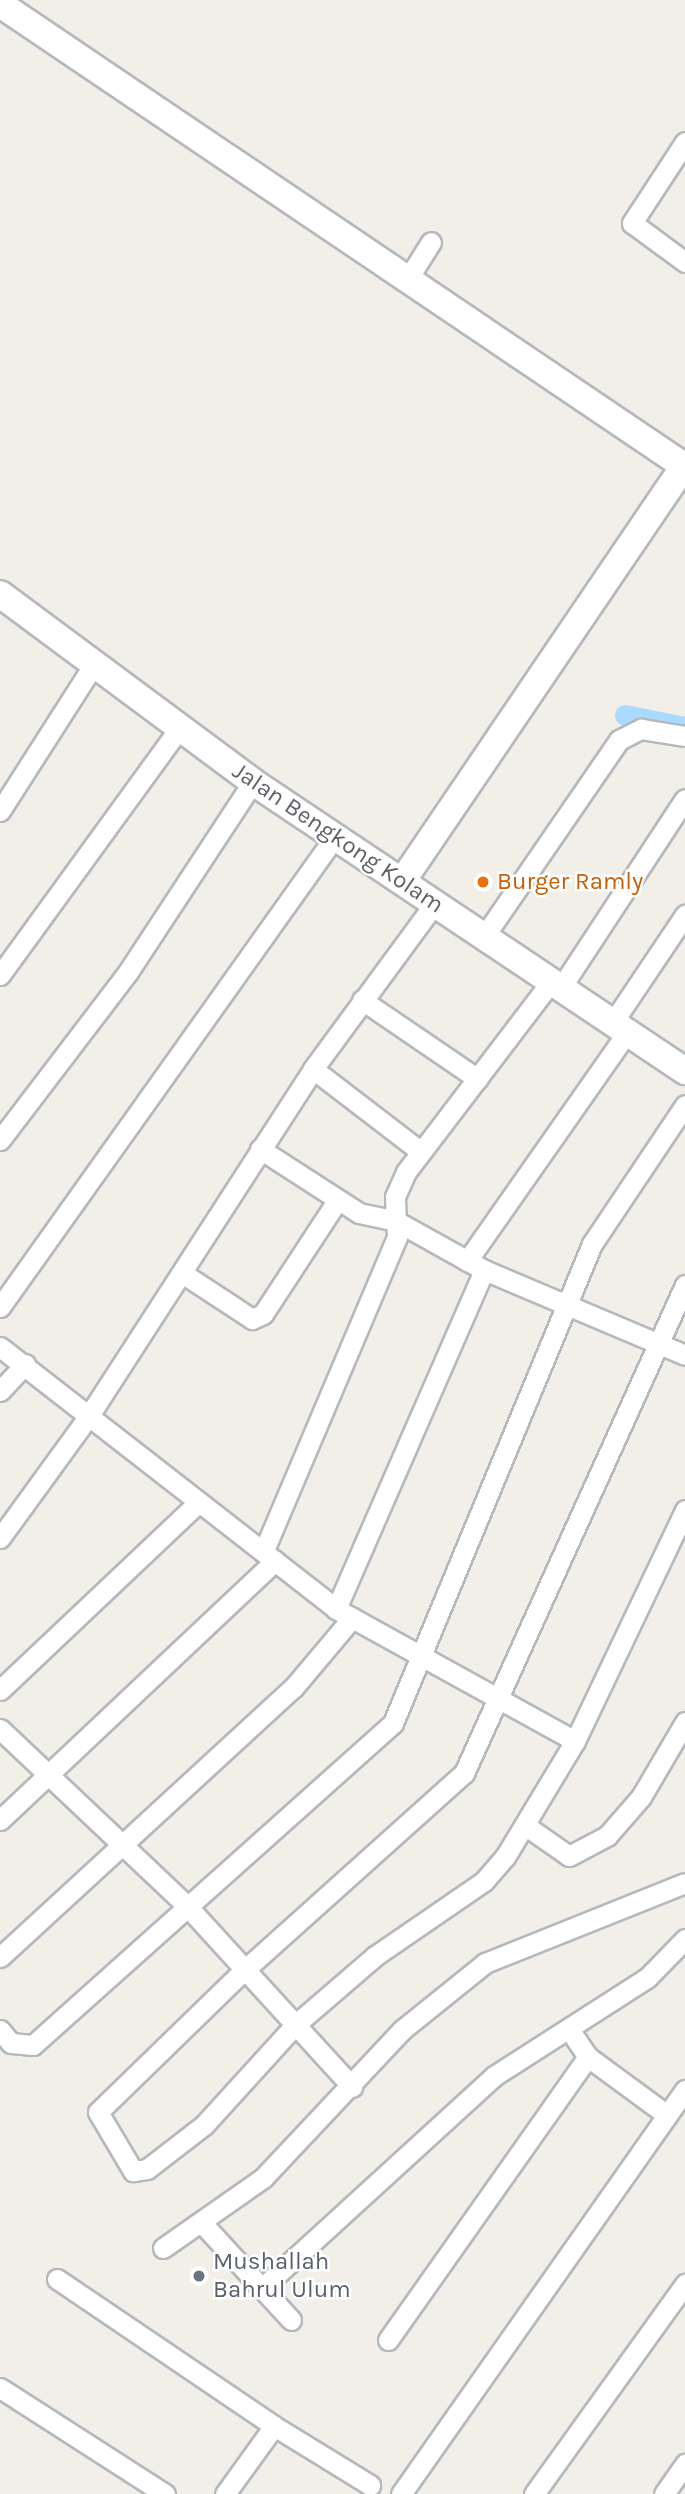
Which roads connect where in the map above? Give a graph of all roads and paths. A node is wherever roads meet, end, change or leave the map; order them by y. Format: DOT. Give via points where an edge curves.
graph roads {
  1 [pos="0,4"];
  2 [pos="684,147"];
  3 [pos="431,243"];
  4 [pos="685,262"];
  5 [pos="409,277"];
  6 [pos="684,466"];
  7 [pos="0,594"];
  8 [pos="96,661"];
  9 [pos="181,726"];
  10 [pos="685,736"];
  11 [pos="253,782"];
  12 [pos="685,799"];
  13 [pos="0,811"];
  14 [pos="336,835"];
  15 [pos="403,880"];
  16 [pos="434,904"];
  17 [pos="685,915"];
  18 [pos="483,938"];
  19 [pos="0,975"];
  20 [pos="555,986"];
  21 [pos="362,1000"];
  22 [pos="618,1030"];
  23 [pos="313,1069"];
  24 [pos="685,1071"];
  25 [pos="478,1079"];
  26 [pos="685,1105"];
  27 [pos="0,1140"];
  28 [pos="260,1149"];
  29 [pos="421,1152"];
  30 [pos="337,1201"];
  31 [pos="396,1220"];
  32 [pos="476,1266"];
  33 [pos="182,1273"];
  34 [pos="685,1284"];
  35 [pos="0,1307"];
  36 [pos="565,1307"];
  37 [pos="656,1342"];
  38 [pos="0,1346"];
  39 [pos="685,1355"];
  40 [pos="25,1364"];
  41 [pos="0,1391"];
  42 [pos="90,1414"];
  43 [pos="198,1503"];
  44 [pos="685,1510"];
  45 [pos="0,1538"];
  46 [pos="269,1556"];
  47 [pos="344,1614"];
  48 [pos="423,1656"];
  49 [pos="0,1690"];
  50 [pos="499,1702"];
  51 [pos="685,1722"];
  52 [pos="0,1728"];
  53 [pos="575,1741"];
  54 [pos="47,1777"];
  55 [pos="0,1820"];
  56 [pos="526,1826"];
  57 [pos="120,1841"];
  58 [pos="685,1884"];
  59 [pos="187,1906"];
  60 [pos="685,1939"];
  61 [pos="0,1957"];
  62 [pos="243,1971"];
  63 [pos="296,2024"];
  64 [pos="569,2029"];
  65 [pos="0,2030"];
  66 [pos="589,2057"];
  67 [pos="352,2087"];
  68 [pos="685,2090"];
  69 [pos="667,2115"];
  70 [pos="201,2222"];
  71 [pos="163,2248"];
  72 [pos="57,2278"];
  73 [pos="685,2284"];
  74 [pos="262,2288"];
  75 [pos="291,2320"];
  76 [pos="388,2340"];
  77 [pos="0,2388"];
  78 [pos="274,2426"];
  79 [pos="685,2464"];
  80 [pos="369,2485"];
  81 [pos="165,2494"];
  82 [pos="225,2494"];
  83 [pos="401,2494"];
  84 [pos="534,2494"];
  85 [pos="664,2494"];
  1 -- 5 [label="street"];
  2 -- 4 [label="street" via="632,223"];
  3 -- 5 [label="street"];
  5 -- 6 [label="street"];
  6 -- 15 [label="street"];
  7 -- 8 [label="street, Jalan Bengkong Kolam"];
  8 -- 9 [label="street, Jalan Bengkong Kolam"];
  8 -- 13 [label="street"];
  9 -- 11 [label="street, Jalan Bengkong Kolam"];
  9 -- 19 [label="street"];
  10 -- 18 [label="street" via="641,729 619,740"];
  11 -- 14 [label="street, Jalan Bengkong Kolam"];
  11 -- 27 [label="street" via="128,972"];
  12 -- 20 [label="street"];
  14 -- 15 [label="street, Jalan Bengkong Kolam"];
  14 -- 35 [label="street"];
  15 -- 16 [label="street, Jalan Bengkong Kolam"];
  16 -- 18 [label="street, Jalan Bengkong Kolam"];
  16 -- 21 [label="street"];
  17 -- 22 [label="street"];
  18 -- 20 [label="street, Jalan Bengkong Kolam"];
  20 -- 22 [label="street, Jalan Bengkong Kolam"];
  20 -- 25 [label="street"];
  21 -- 23 [label="street"];
  21 -- 25 [label="street"];
  22 -- 24 [label="street, Jalan Bengkong Kolam"];
  22 -- 32 [label="street"];
  23 -- 28 [label="street"];
  23 -- 29 [label="street"];
  25 -- 29 [label="street"];
  26 -- 36 [label="street" via="592,1244"];
  28 -- 30 [label="street"];
  28 -- 33 [label="street"];
  29 -- 31 [label="street" via="398,1185"];
  30 -- 31 [label="street"];
  30 -- 33 [label="street" via="263,1314 252,1319"];
  31 -- 32 [label="street"];
  31 -- 46 [label="street" via="394,1255"];
  32 -- 36 [label="street"];
  32 -- 47 [label="street"];
  33 -- 42 [label="street"];
  34 -- 37 [label="street"];
  36 -- 37 [label="street"];
  36 -- 48 [label="street"];
  37 -- 39 [label="street"];
  37 -- 50 [label="street"];
  38 -- 40 [label="street"];
  40 -- 41 [label="street"];
  40 -- 42 [label="street"];
  42 -- 43 [label="street"];
  42 -- 45 [label="street"];
  43 -- 46 [label="street"];
  43 -- 49 [label="street"];
  44 -- 53 [label="street"];
  46 -- 47 [label="street"];
  46 -- 54 [label="street"];
  47 -- 48 [label="street"];
  47 -- 57 [label="street" via="285,1696"];
  48 -- 50 [label="street"];
  48 -- 59 [label="street" via="393,1723"];
  50 -- 53 [label="street"];
  50 -- 62 [label="street" via="450,1790"];
  51 -- 56 [label="street" via="641,1797 607,1836 569,1856"];
  52 -- 54 [label="street"];
  53 -- 56 [label="street"];
  54 -- 55 [label="street"];
  54 -- 57 [label="street"];
  56 -- 63 [label="street" via="484,1881 375,1956"];
  57 -- 59 [label="street"];
  57 -- 61 [label="street"];
  58 -- 67 [label="street" via="485,1963 402,2030"];
  59 -- 62 [label="street"];
  59 -- 65 [label="street" via="33,2045 11,2043"];
  60 -- 64 [label="street" via="648,1977"];
  62 -- 63 [label="street"];
  62 -- 63 [label="street" via="97,2112 133,2171 147,2169 204,2125"];
  63 -- 67 [label="street"];
  64 -- 66 [label="street"];
  64 -- 74 [label="street" via="466,2099"];
  66 -- 69 [label="street"];
  66 -- 76 [label="street"];
  67 -- 70 [label="street" via="263,2178"];
  68 -- 69 [label="street"];
  69 -- 83 [label="street"];
  70 -- 71 [label="street"];
  70 -- 74 [label="street"];
  72 -- 78 [label="street"];
  73 -- 84 [label="street"];
  74 -- 75 [label="street"];
  77 -- 81 [label="street"];
  78 -- 80 [label="street"];
  78 -- 82 [label="street"];
  79 -- 85 [label="street"];
}
